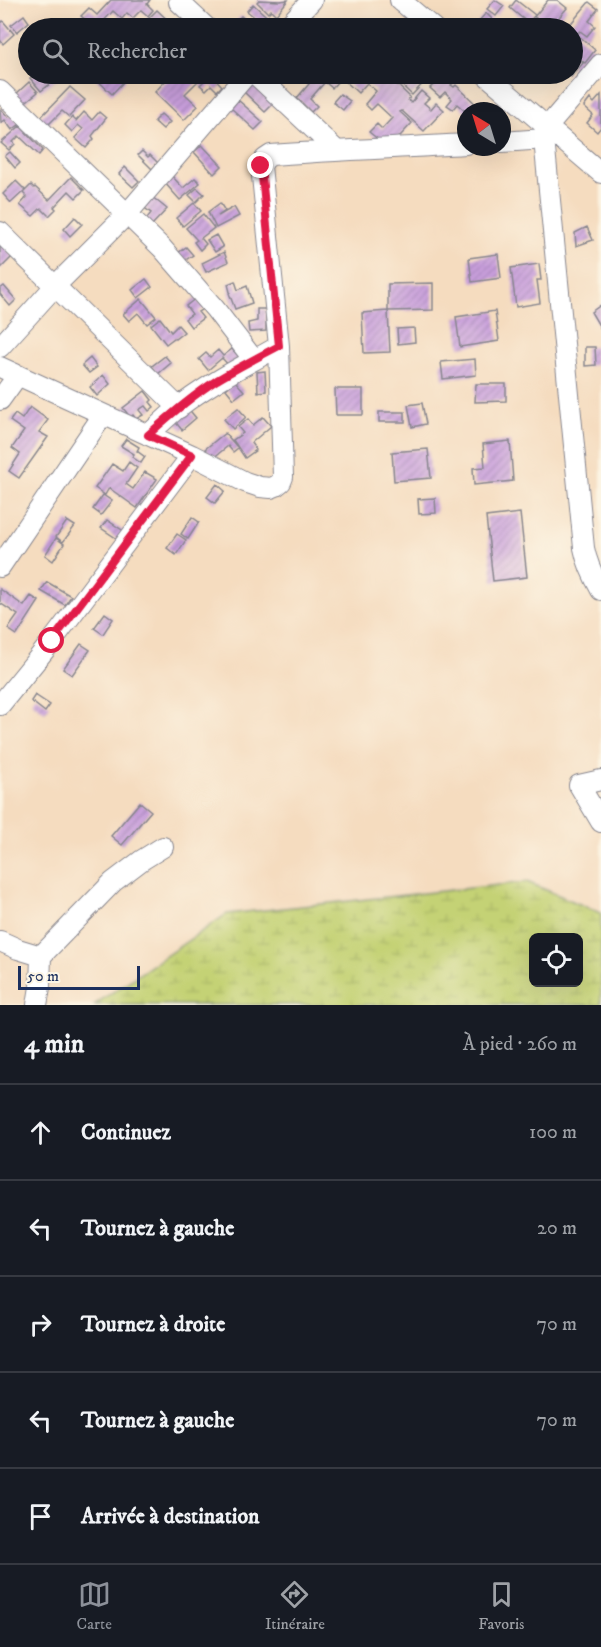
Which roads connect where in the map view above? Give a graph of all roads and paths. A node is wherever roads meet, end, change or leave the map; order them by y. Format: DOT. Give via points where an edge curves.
graph roads {
  1 [pos="312,0"];
  2 [pos="400,0"];
  3 [pos="179,2"];
  4 [pos="196,18"];
  5 [pos="295,18"];
  6 [pos="421,18"];
  7 [pos="601,64"];
  8 [pos="238,84"];
  9 [pos="266,84"];
  10 [pos="495,84"];
  11 [pos="0,91"];
  12 [pos="546,133"];
  13 [pos="511,140"];
  14 [pos="457,145"];
  15 [pos="336,150"];
  16 [pos="601,173"];
  17 [pos="127,214"];
  18 [pos="0,232"];
  19 [pos="55,286"];
  20 [pos="0,346"];
  21 [pos="279,346"];
  22 [pos="254,360"];
  23 [pos="9,371"];
  24 [pos="0,400"];
  25 [pos="178,408"];
  26 [pos="103,415"];
  27 [pos="148,435"];
  28 [pos="192,455"];
  29 [pos="0,567"];
  30 [pos="601,590"];
  31 [pos="0,705"];
  32 [pos="601,780"];
  33 [pos="601,822"];
  34 [pos="163,847"];
  35 [pos="0,941"];
  36 [pos="41,956"];
  37 [pos="37,1005"];
  1 -- 5 [label="street"];
  2 -- 6 [label="street"];
  3 -- 4 [label="street"];
  7 -- 12 [label="street"];
  8 -- 17 [label="street"];
  9 -- 15 [label="street"];
  10 -- 12 [label="street"];
  11 -- 17 [label="street"];
  12 -- 13 [label="street"];
  12 -- 16 [label="street"];
  12 -- 30 [label="street" via="584,549"];
  14 -- 15 [label="street"];
  15 -- 21 [label="street" via="271,155 261,166"];
  17 -- 19 [label="street"];
  17 -- 22 [label="street" via="162,248"];
  18 -- 19 [label="street"];
  19 -- 20 [label="street"];
  19 -- 25 [label="street"];
  21 -- 22 [label="street"];
  21 -- 28 [label="street" via="281,482 271,489 260,487"];
  22 -- 25 [label="street"];
  23 -- 24 [label="street"];
  23 -- 26 [label="street"];
  25 -- 27 [label="street"];
  26 -- 27 [label="street"];
  26 -- 29 [label="street"];
  27 -- 28 [label="street"];
  28 -- 31 [label="street"];
  32 -- 33 [label="street" via="579,785"];
  34 -- 36 [label="street" via="113,882"];
  35 -- 36 [label="street"];
  36 -- 37 [label="street"];
}
